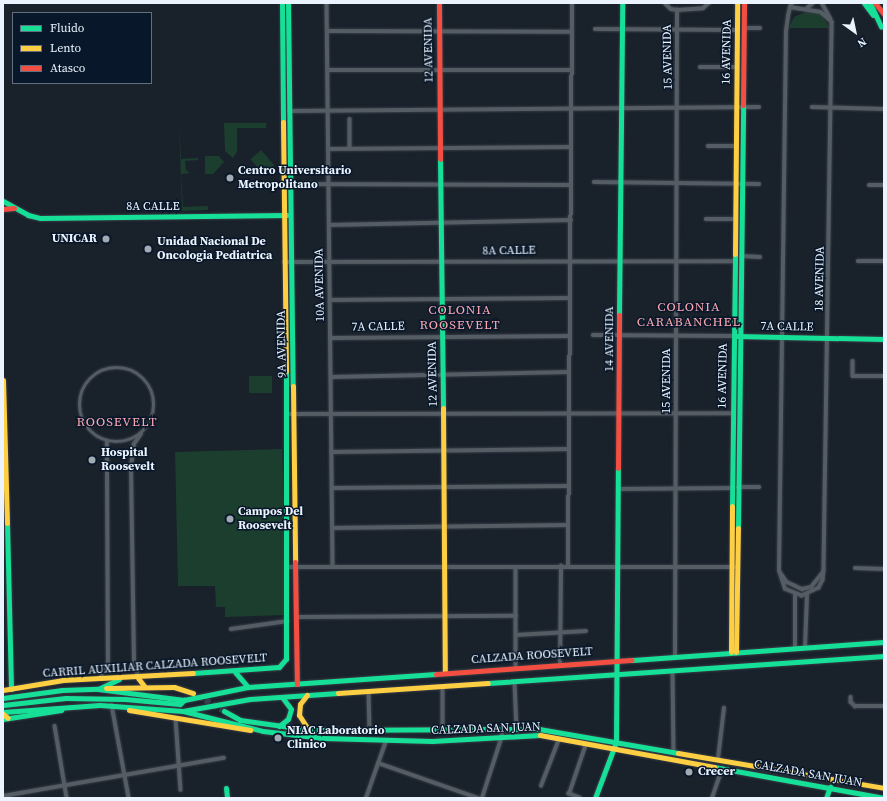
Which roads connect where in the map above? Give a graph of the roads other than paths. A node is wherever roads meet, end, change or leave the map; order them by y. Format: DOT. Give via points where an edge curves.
graph roads {
  1 [pos="282,3"];
  2 [pos="288,3"];
  3 [pos="327,3"];
  4 [pos="439,3"];
  5 [pos="572,3"];
  6 [pos="622,3"];
  7 [pos="709,3"];
  8 [pos="738,3"];
  9 [pos="744,3"];
  10 [pos="812,3"];
  11 [pos="822,3"];
  12 [pos="864,3"];
  13 [pos="870,3"];
  14 [pos="875,3"];
  15 [pos="666,4"];
  16 [pos="790,4"];
  17 [pos="807,8"];
  18 [pos="677,10"];
  19 [pos="884,14"];
  20 [pos="832,22"];
  21 [pos="744,28"];
  22 [pos="760,28"];
  23 [pos="595,29"];
  24 [pos="622,29"];
  25 [pos="883,29"];
  26 [pos="737,30"];
  27 [pos="327,31"];
  28 [pos="439,31"];
  29 [pos="678,31"];
  30 [pos="572,32"];
  31 [pos="700,67"];
  32 [pos="737,67"];
  33 [pos="440,69"];
  34 [pos="328,70"];
  35 [pos="572,70"];
  36 [pos="282,86"];
  37 [pos="288,86"];
  38 [pos="736,107"];
  39 [pos="743,107"];
  40 [pos="760,107"];
  41 [pos="571,108"];
  42 [pos="621,108"];
  43 [pos="678,108"];
  44 [pos="812,108"];
  45 [pos="832,108"];
  46 [pos="440,109"];
  47 [pos="884,109"];
  48 [pos="289,110"];
  49 [pos="328,110"];
  50 [pos="283,111"];
  51 [pos="350,119"];
  52 [pos="708,146"];
  53 [pos="736,146"];
  54 [pos="571,147"];
  55 [pos="350,148"];
  56 [pos="440,148"];
  57 [pos="329,149"];
  58 [pos="594,182"];
  59 [pos="621,183"];
  60 [pos="678,183"];
  61 [pos="284,184"];
  62 [pos="290,184"];
  63 [pos="329,184"];
  64 [pos="735,184"];
  65 [pos="742,184"];
  66 [pos="759,184"];
  67 [pos="441,185"];
  68 [pos="571,185"];
  69 [pos="869,185"];
  70 [pos="884,185"];
  71 [pos="3,201"];
  72 [pos="3,208"];
  73 [pos="17,209"];
  74 [pos="290,214"];
  75 [pos="284,215"];
  76 [pos="706,219"];
  77 [pos="735,219"];
  78 [pos="571,220"];
  79 [pos="441,223"];
  80 [pos="329,225"];
  81 [pos="741,256"];
  82 [pos="760,257"];
  83 [pos="570,260"];
  84 [pos="621,260"];
  85 [pos="678,261"];
  86 [pos="734,261"];
  87 [pos="858,261"];
  88 [pos="884,261"];
  89 [pos="284,262"];
  90 [pos="291,262"];
  91 [pos="330,262"];
  92 [pos="442,262"];
  93 [pos="570,298"];
  94 [pos="442,299"];
  95 [pos="330,300"];
  96 [pos="593,335"];
  97 [pos="620,335"];
  98 [pos="677,335"];
  99 [pos="570,336"];
  100 [pos="733,336"];
  101 [pos="740,336"];
  102 [pos="443,337"];
  103 [pos="781,337"];
  104 [pos="331,338"];
  105 [pos="828,338"];
  106 [pos="884,339"];
  107 [pos="853,361"];
  108 [pos="569,372"];
  109 [pos="443,375"];
  110 [pos="884,376"];
  111 [pos="331,377"];
  112 [pos="3,380"];
  113 [pos="3,395"];
  114 [pos="293,413"];
  115 [pos="444,413"];
  116 [pos="569,413"];
  117 [pos="620,413"];
  118 [pos="676,413"];
  119 [pos="733,413"];
  120 [pos="286,414"];
  121 [pos="331,414"];
  122 [pos="142,434"];
  123 [pos="106,441"];
  124 [pos="569,449"];
  125 [pos="332,452"];
  126 [pos="444,453"];
  127 [pos="4,455"];
  128 [pos="568,486"];
  129 [pos="738,487"];
  130 [pos="759,487"];
  131 [pos="332,488"];
  132 [pos="445,488"];
  133 [pos="732,488"];
  134 [pos="619,489"];
  135 [pos="676,489"];
  136 [pos="568,525"];
  137 [pos="445,526"];
  138 [pos="332,528"];
  139 [pos="445,566"];
  140 [pos="516,566"];
  141 [pos="561,566"];
  142 [pos="568,566"];
  143 [pos="618,566"];
  144 [pos="288,567"];
  145 [pos="295,567"];
  146 [pos="333,567"];
  147 [pos="675,567"];
  148 [pos="734,567"];
  149 [pos="855,568"];
  150 [pos="884,569"];
  151 [pos="824,570"];
  152 [pos="779,571"];
  153 [pos="795,595"];
  154 [pos="807,595"];
  155 [pos="446,615"];
  156 [pos="516,616"];
  157 [pos="296,617"];
  158 [pos="288,621"];
  159 [pos="231,629"];
  160 [pos="586,631"];
  161 [pos="560,633"];
  162 [pos="516,635"];
  163 [pos="884,642"];
  164 [pos="806,647"];
  165 [pos="795,648"];
  166 [pos="733,652"];
  167 [pos="675,656"];
  168 [pos="884,656"];
  169 [pos="616,660"];
  170 [pos="284,663"];
  171 [pos="560,664"];
  172 [pos="516,668"];
  173 [pos="673,671"];
  174 [pos="235,672"];
  175 [pos="445,672"];
  176 [pos="617,674"];
  177 [pos="138,678"];
  178 [pos="99,679"];
  179 [pos="119,679"];
  180 [pos="515,682"];
  181 [pos="297,684"];
  182 [pos="443,686"];
  183 [pos="145,687"];
  184 [pos="248,687"];
  185 [pos="11,689"];
  186 [pos="98,689"];
  187 [pos="3,690"];
  188 [pos="369,691"];
  189 [pos="192,693"];
  190 [pos="307,694"];
  191 [pos="282,697"];
  192 [pos="851,697"];
  193 [pos="3,698"];
  194 [pos="138,700"];
  195 [pos="184,700"];
  196 [pos="3,705"];
  197 [pos="112,705"];
  198 [pos="77,706"];
  199 [pos="884,706"];
  200 [pos="724,708"];
  201 [pos="15,710"];
  202 [pos="191,710"];
  203 [pos="183,711"];
  204 [pos="224,711"];
  205 [pos="3,713"];
  206 [pos="7,718"];
  207 [pos="176,719"];
  208 [pos="55,726"];
  209 [pos="279,726"];
  210 [pos="308,729"];
  211 [pos="443,729"];
  212 [pos="501,729"];
  213 [pos="516,729"];
  214 [pos="262,731"];
  215 [pos="370,731"];
  216 [pos="502,736"];
  217 [pos="559,739"];
  218 [pos="386,741"];
  219 [pos="616,742"];
  220 [pos="586,744"];
  221 [pos="613,750"];
  222 [pos="674,752"];
  223 [pos="224,758"];
  224 [pos="718,759"];
  225 [pos="378,763"];
  226 [pos="179,764"];
  227 [pos="722,769"];
  228 [pos="124,774"];
  229 [pos="65,785"];
  230 [pos="541,786"];
  231 [pos="830,787"];
  232 [pos="226,788"];
  233 [pos="884,788"];
  234 [pos="181,790"];
  235 [pos="4,796"];
  236 [pos="595,797"];
  237 [pos="67,798"];
  238 [pos="129,798"];
  239 [pos="226,798"];
  240 [pos="366,798"];
  241 [pos="478,798"];
  242 [pos="482,798"];
  243 [pos="580,798"];
  244 [pos="602,798"];
  245 [pos="712,798"];
  246 [pos="826,798"];
  247 [pos="884,798"];
  1 -- 36 [label="main road, 9A AVENIDA"];
  2 -- 37 [label="main road, 9A AVENIDA"];
  3 -- 27 [label="street, 10A AVENIDA"];
  4 -- 28 [label="main road, 12 AVENIDA"];
  5 -- 30 [label="street"];
  6 -- 24 [label="main road, 14 AVENIDA"];
  7 -- 18 [label="street" via="703,8"];
  8 -- 26 [label="main road, 16 AVENIDA"];
  9 -- 21 [label="main road, 16 AVENIDA"];
  10 -- 17 [label="street"];
  11 -- 20 [label="street"];
  12 -- 25 [label="main road"];
  13 -- 25 [label="main road"];
  14 -- 19 [label="main road"];
  15 -- 18 [label="street"];
  16 -- 17 [label="street"];
  16 -- 103 [label="street" via="786,31"];
  17 -- 20 [label="street" via="821,12"];
  18 -- 29 [label="street, 15 AVENIDA"];
  20 -- 45 [label="street, 18 AVENIDA"];
  21 -- 22 [label="street"];
  21 -- 39 [label="main road, 16 AVENIDA"];
  23 -- 24 [label="street"];
  24 -- 29 [label="street"];
  24 -- 42 [label="main road, 14 AVENIDA"];
  26 -- 29 [label="street"];
  26 -- 32 [label="main road, 16 AVENIDA"];
  27 -- 28 [label="street"];
  27 -- 34 [label="street, 10A AVENIDA"];
  28 -- 30 [label="street"];
  28 -- 33 [label="main road, 12 AVENIDA"];
  29 -- 43 [label="street, 15 AVENIDA"];
  30 -- 35 [label="street"];
  31 -- 32 [label="street"];
  32 -- 38 [label="main road, 16 AVENIDA"];
  33 -- 34 [label="street"];
  33 -- 35 [label="street"];
  33 -- 46 [label="main road, 12 AVENIDA"];
  34 -- 49 [label="street, 10A AVENIDA"];
  35 -- 41 [label="street"];
  36 -- 37 [label="main road"];
  36 -- 50 [label="main road, 9A AVENIDA"];
  37 -- 48 [label="main road, 9A AVENIDA"];
  38 -- 39 [label="street"];
  38 -- 43 [label="street"];
  38 -- 53 [label="main road, 16 AVENIDA"];
  39 -- 40 [label="street"];
  39 -- 65 [label="main road, 16 AVENIDA"];
  41 -- 42 [label="street"];
  41 -- 46 [label="street"];
  41 -- 54 [label="street"];
  42 -- 43 [label="street"];
  42 -- 59 [label="main road, 14 AVENIDA"];
  43 -- 60 [label="street, 15 AVENIDA"];
  44 -- 45 [label="street"];
  45 -- 47 [label="street"];
  45 -- 105 [label="street, 18 AVENIDA"];
  46 -- 49 [label="street"];
  46 -- 56 [label="main road, 12 AVENIDA"];
  48 -- 49 [label="street"];
  48 -- 50 [label="street"];
  48 -- 62 [label="main road, 9A AVENIDA"];
  49 -- 57 [label="street, 10A AVENIDA"];
  50 -- 61 [label="main road, 9A AVENIDA"];
  51 -- 55 [label="street"];
  52 -- 53 [label="street"];
  53 -- 64 [label="main road, 16 AVENIDA"];
  54 -- 56 [label="street"];
  54 -- 68 [label="street"];
  55 -- 56 [label="street"];
  55 -- 57 [label="street"];
  56 -- 67 [label="main road, 12 AVENIDA"];
  57 -- 63 [label="street, 10A AVENIDA"];
  58 -- 59 [label="street"];
  59 -- 60 [label="street"];
  59 -- 84 [label="main road, 14 AVENIDA"];
  60 -- 64 [label="street"];
  60 -- 85 [label="street, 15 AVENIDA"];
  61 -- 62 [label="street"];
  61 -- 75 [label="main road, 9A AVENIDA"];
  62 -- 63 [label="street"];
  62 -- 74 [label="main road, 9A AVENIDA"];
  63 -- 67 [label="street"];
  63 -- 80 [label="street, 10A AVENIDA"];
  64 -- 65 [label="street"];
  64 -- 77 [label="main road, 16 AVENIDA"];
  65 -- 66 [label="street"];
  65 -- 81 [label="main road, 16 AVENIDA"];
  67 -- 68 [label="street"];
  67 -- 79 [label="main road, 12 AVENIDA"];
  68 -- 78 [label="street"];
  69 -- 70 [label="street"];
  71 -- 72 [label="main road"];
  71 -- 73 [label="main road, 8A CALLE"];
  72 -- 73 [label="main road, 8A CALLE"];
  73 -- 75 [label="main road, 8A CALLE" via="40,218"];
  74 -- 75 [label="main road, 8A CALLE"];
  74 -- 90 [label="main road, 9A AVENIDA"];
  75 -- 89 [label="main road, 9A AVENIDA"];
  76 -- 77 [label="street"];
  77 -- 86 [label="main road, 16 AVENIDA"];
  78 -- 79 [label="street"];
  78 -- 83 [label="street"];
  79 -- 80 [label="street"];
  79 -- 92 [label="main road, 12 AVENIDA"];
  80 -- 91 [label="street, 10A AVENIDA"];
  81 -- 82 [label="street"];
  81 -- 101 [label="main road, 16 AVENIDA"];
  83 -- 84 [label="street, 8A CALLE"];
  83 -- 92 [label="street, 8A CALLE"];
  83 -- 93 [label="street"];
  84 -- 85 [label="street, 8A CALLE"];
  84 -- 97 [label="main road, 14 AVENIDA"];
  85 -- 86 [label="street, 8A CALLE"];
  85 -- 98 [label="street, 15 AVENIDA"];
  86 -- 100 [label="main road, 16 AVENIDA"];
  87 -- 88 [label="street"];
  89 -- 90 [label="street, 8A CALLE"];
  89 -- 120 [label="main road, 9A AVENIDA"];
  90 -- 91 [label="street, 8A CALLE"];
  90 -- 114 [label="main road, 9A AVENIDA"];
  91 -- 92 [label="street, 8A CALLE"];
  91 -- 95 [label="street, 10A AVENIDA"];
  92 -- 94 [label="main road, 12 AVENIDA"];
  93 -- 94 [label="street"];
  93 -- 99 [label="street"];
  94 -- 95 [label="street"];
  94 -- 102 [label="main road, 12 AVENIDA"];
  95 -- 104 [label="street, 10A AVENIDA"];
  96 -- 97 [label="street, 7A CALLE"];
  97 -- 98 [label="street, 7A CALLE"];
  97 -- 117 [label="main road, 14 AVENIDA"];
  98 -- 100 [label="street, 7A CALLE"];
  98 -- 118 [label="street, 15 AVENIDA"];
  99 -- 102 [label="street, 7A CALLE"];
  99 -- 108 [label="street"];
  100 -- 101 [label="main road, 7A CALLE"];
  100 -- 119 [label="main road, 16 AVENIDA"];
  101 -- 103 [label="main road, 7A CALLE"];
  101 -- 129 [label="main road, 16 AVENIDA"];
  102 -- 104 [label="street, 7A CALLE"];
  102 -- 109 [label="main road, 12 AVENIDA"];
  103 -- 105 [label="main road, 7A CALLE"];
  103 -- 152 [label="street"];
  104 -- 111 [label="street, 10A AVENIDA"];
  105 -- 106 [label="main road, 7A CALLE"];
  105 -- 151 [label="street, 18 AVENIDA"];
  107 -- 110 [label="street" via="853,376"];
  108 -- 109 [label="street"];
  108 -- 116 [label="street"];
  109 -- 111 [label="street"];
  109 -- 115 [label="main road, 12 AVENIDA"];
  111 -- 121 [label="street, 10A AVENIDA"];
  112 -- 113 [label="main road"];
  113 -- 127 [label="main road"];
  114 -- 120 [label="street"];
  114 -- 121 [label="street"];
  114 -- 145 [label="main road, 9A AVENIDA"];
  115 -- 116 [label="street"];
  115 -- 121 [label="street"];
  115 -- 126 [label="main road, 12 AVENIDA"];
  116 -- 117 [label="street"];
  116 -- 124 [label="street"];
  117 -- 118 [label="street"];
  117 -- 134 [label="main road, 14 AVENIDA"];
  118 -- 119 [label="street"];
  118 -- 135 [label="street, 15 AVENIDA"];
  119 -- 133 [label="main road, 16 AVENIDA"];
  120 -- 144 [label="main road, 9A AVENIDA"];
  121 -- 125 [label="street, 10A AVENIDA"];
  122 -- 123 [label="street" via="125,442"];
  122 -- 123 [label="street" via="154,412 152,392 142,377 135,372 122,368 108,369 86,383 79,409 83,422 91,432"];
  122 -- 177 [label="street" via="134,444 131,467 134,661"];
  123 -- 178 [label="street" via="108,663"];
  124 -- 126 [label="street"];
  124 -- 128 [label="street"];
  125 -- 126 [label="street"];
  125 -- 131 [label="street, 10A AVENIDA"];
  126 -- 132 [label="main road, 12 AVENIDA"];
  127 -- 185 [label="main road"];
  128 -- 132 [label="street"];
  128 -- 136 [label="street"];
  129 -- 130 [label="street"];
  129 -- 148 [label="main road, 16 AVENIDA"];
  131 -- 132 [label="street"];
  131 -- 138 [label="street, 10A AVENIDA"];
  132 -- 137 [label="main road, 12 AVENIDA"];
  133 -- 135 [label="street"];
  133 -- 148 [label="main road, 16 AVENIDA"];
  134 -- 135 [label="street"];
  134 -- 143 [label="main road, 14 AVENIDA"];
  135 -- 147 [label="street, 15 AVENIDA"];
  136 -- 137 [label="street"];
  136 -- 142 [label="street"];
  137 -- 138 [label="street"];
  137 -- 139 [label="main road, 12 AVENIDA"];
  138 -- 146 [label="street, 10A AVENIDA"];
  139 -- 140 [label="street"];
  139 -- 146 [label="street"];
  139 -- 155 [label="main road, 12 AVENIDA"];
  140 -- 141 [label="street"];
  140 -- 156 [label="street"];
  141 -- 142 [label="street"];
  141 -- 161 [label="street"];
  142 -- 143 [label="street"];
  143 -- 147 [label="street"];
  143 -- 169 [label="main road, 14 AVENIDA"];
  144 -- 145 [label="street"];
  144 -- 158 [label="main road, 9A AVENIDA"];
  145 -- 146 [label="street"];
  145 -- 157 [label="main road, 9A AVENIDA"];
  147 -- 148 [label="street"];
  147 -- 167 [label="street, 15 AVENIDA"];
  148 -- 166 [label="main road, 16 AVENIDA"];
  149 -- 150 [label="street"];
  151 -- 152 [label="street" via="811,587 802,589 787,582"];
  151 -- 154 [label="street, 18 AVENIDA" via="819,588"];
  152 -- 153 [label="street" via="785,589"];
  153 -- 154 [label="street"];
  153 -- 165 [label="street"];
  154 -- 164 [label="street"];
  155 -- 156 [label="street"];
  155 -- 157 [label="street"];
  155 -- 175 [label="main road, 12 AVENIDA"];
  156 -- 162 [label="street"];
  157 -- 181 [label="main road, 9A AVENIDA"];
  158 -- 159 [label="street"];
  158 -- 170 [label="main road, 9A AVENIDA" via="287,658"];
  160 -- 161 [label="street"];
  161 -- 162 [label="street"];
  161 -- 171 [label="street"];
  162 -- 172 [label="street"];
  163 -- 164 [label="main road, CALZADA ROOSEVELT"];
  164 -- 165 [label="main road, CALZADA ROOSEVELT"];
  165 -- 166 [label="main road, CALZADA ROOSEVELT"];
  166 -- 167 [label="main road, CALZADA ROOSEVELT"];
  167 -- 169 [label="main road, CALZADA ROOSEVELT"];
  168 -- 173 [label="main road, CALZADA ROOSEVELT"];
  169 -- 171 [label="main road, CALZADA ROOSEVELT"];
  169 -- 176 [label="main road, 14 AVENIDA"];
  170 -- 174 [label="main road, CARRIL AUXILIAR CALZADA ROOSEVELT" via="277,667"];
  171 -- 172 [label="main road, CALZADA ROOSEVELT"];
  172 -- 175 [label="main road, CALZADA ROOSEVELT"];
  173 -- 176 [label="main road, CALZADA ROOSEVELT"];
  173 -- 222 [label="street"];
  174 -- 177 [label="main road, CARRIL AUXILIAR CALZADA ROOSEVELT"];
  174 -- 184 [label="main road"];
  175 -- 181 [label="main road, CALZADA ROOSEVELT"];
  176 -- 180 [label="main road, CALZADA ROOSEVELT"];
  176 -- 219 [label="main road"];
  177 -- 179 [label="main road, CARRIL AUXILIAR CALZADA ROOSEVELT"];
  177 -- 183 [label="main road"];
  178 -- 179 [label="main road, CARRIL AUXILIAR CALZADA ROOSEVELT"];
  178 -- 185 [label="main road, CARRIL AUXILIAR CALZADA ROOSEVELT" via="63,680"];
  179 -- 186 [label="main road"];
  180 -- 182 [label="main road, CALZADA ROOSEVELT"];
  180 -- 213 [label="street"];
  181 -- 184 [label="main road, CALZADA ROOSEVELT"];
  182 -- 188 [label="main road, CALZADA ROOSEVELT"];
  182 -- 211 [label="street"];
  183 -- 186 [label="main road"];
  183 -- 189 [label="main road" via="178,688"];
  184 -- 195 [label="main road, CALZADA ROOSEVELT"];
  185 -- 187 [label="main road, CARRIL AUXILIAR CALZADA ROOSEVELT"];
  186 -- 193 [label="main road, CALZADA ROOSEVELT" via="62,690"];
  186 -- 195 [label="main road, CALZADA ROOSEVELT"];
  188 -- 190 [label="main road, CALZADA ROOSEVELT"];
  188 -- 215 [label="street"];
  190 -- 191 [label="main road, CALZADA ROOSEVELT"];
  190 -- 210 [label="main road" via="299,709 301,720"];
  191 -- 202 [label="main road, CALZADA ROOSEVELT" via="250,699"];
  191 -- 209 [label="main road" via="291,709 288,719"];
  192 -- 199 [label="street" via="851,702 856,706"];
  194 -- 195 [label="main road, CALZADA ROOSEVELT" via="180,704"];
  194 -- 196 [label="main road" via="66,698"];
  194 -- 202 [label="main road, CALZADA ROOSEVELT"];
  197 -- 198 [label="main road, CALZADA ROOSEVELT"];
  197 -- 203 [label="main road, CALZADA ROOSEVELT"];
  197 -- 207 [label="main road"];
  197 -- 228 [label="street"];
  198 -- 201 [label="main road, CALZADA ROOSEVELT"];
  198 -- 206 [label="main road" via="49,714"];
  200 -- 224 [label="street"];
  201 -- 205 [label="main road, CALZADA ROOSEVELT"];
  201 -- 206 [label="main road"];
  202 -- 203 [label="main road, CALZADA ROOSEVELT"];
  203 -- 214 [label="main road, CALZADA SAN JUAN"];
  204 -- 209 [label="main road, CALZADA SAN JUAN" via="240,720"];
  205 -- 206 [label="main road"];
  207 -- 214 [label="main road"];
  207 -- 226 [label="street"];
  208 -- 229 [label="street"];
  209 -- 210 [label="main road, CALZADA SAN JUAN"];
  210 -- 215 [label="main road, CALZADA SAN JUAN"];
  211 -- 212 [label="main road, CALZADA SAN JUAN"];
  211 -- 215 [label="main road, CALZADA SAN JUAN"];
  212 -- 213 [label="main road, CALZADA SAN JUAN"];
  212 -- 216 [label="street"];
  213 -- 219 [label="main road, CALZADA SAN JUAN" via="539,729"];
  214 -- 218 [label="main road, CALZADA SAN JUAN"];
  216 -- 217 [label="main road, CALZADA SAN JUAN" via="539,735"];
  216 -- 218 [label="main road, CALZADA SAN JUAN"];
  216 -- 242 [label="street"];
  217 -- 220 [label="main road, CALZADA SAN JUAN"];
  217 -- 230 [label="street"];
  218 -- 225 [label="street"];
  219 -- 221 [label="main road"];
  219 -- 222 [label="main road, CALZADA SAN JUAN"];
  220 -- 221 [label="main road, CALZADA SAN JUAN"];
  220 -- 243 [label="street" via="568,794"];
  221 -- 227 [label="main road, CALZADA SAN JUAN"];
  221 -- 236 [label="main road"];
  222 -- 224 [label="main road, CALZADA SAN JUAN"];
  223 -- 226 [label="street"];
  224 -- 233 [label="main road, CALZADA SAN JUAN"];
  225 -- 240 [label="street"];
  225 -- 241 [label="street"];
  226 -- 228 [label="street"];
  226 -- 234 [label="street"];
  227 -- 231 [label="main road, CALZADA SAN JUAN"];
  227 -- 245 [label="street"];
  228 -- 229 [label="street"];
  228 -- 238 [label="street"];
  229 -- 235 [label="street"];
  229 -- 237 [label="street"];
  231 -- 246 [label="main road"];
  231 -- 247 [label="main road, CALZADA SAN JUAN"];
  232 -- 239 [label="main road"];
  236 -- 244 [label="street"];
}
